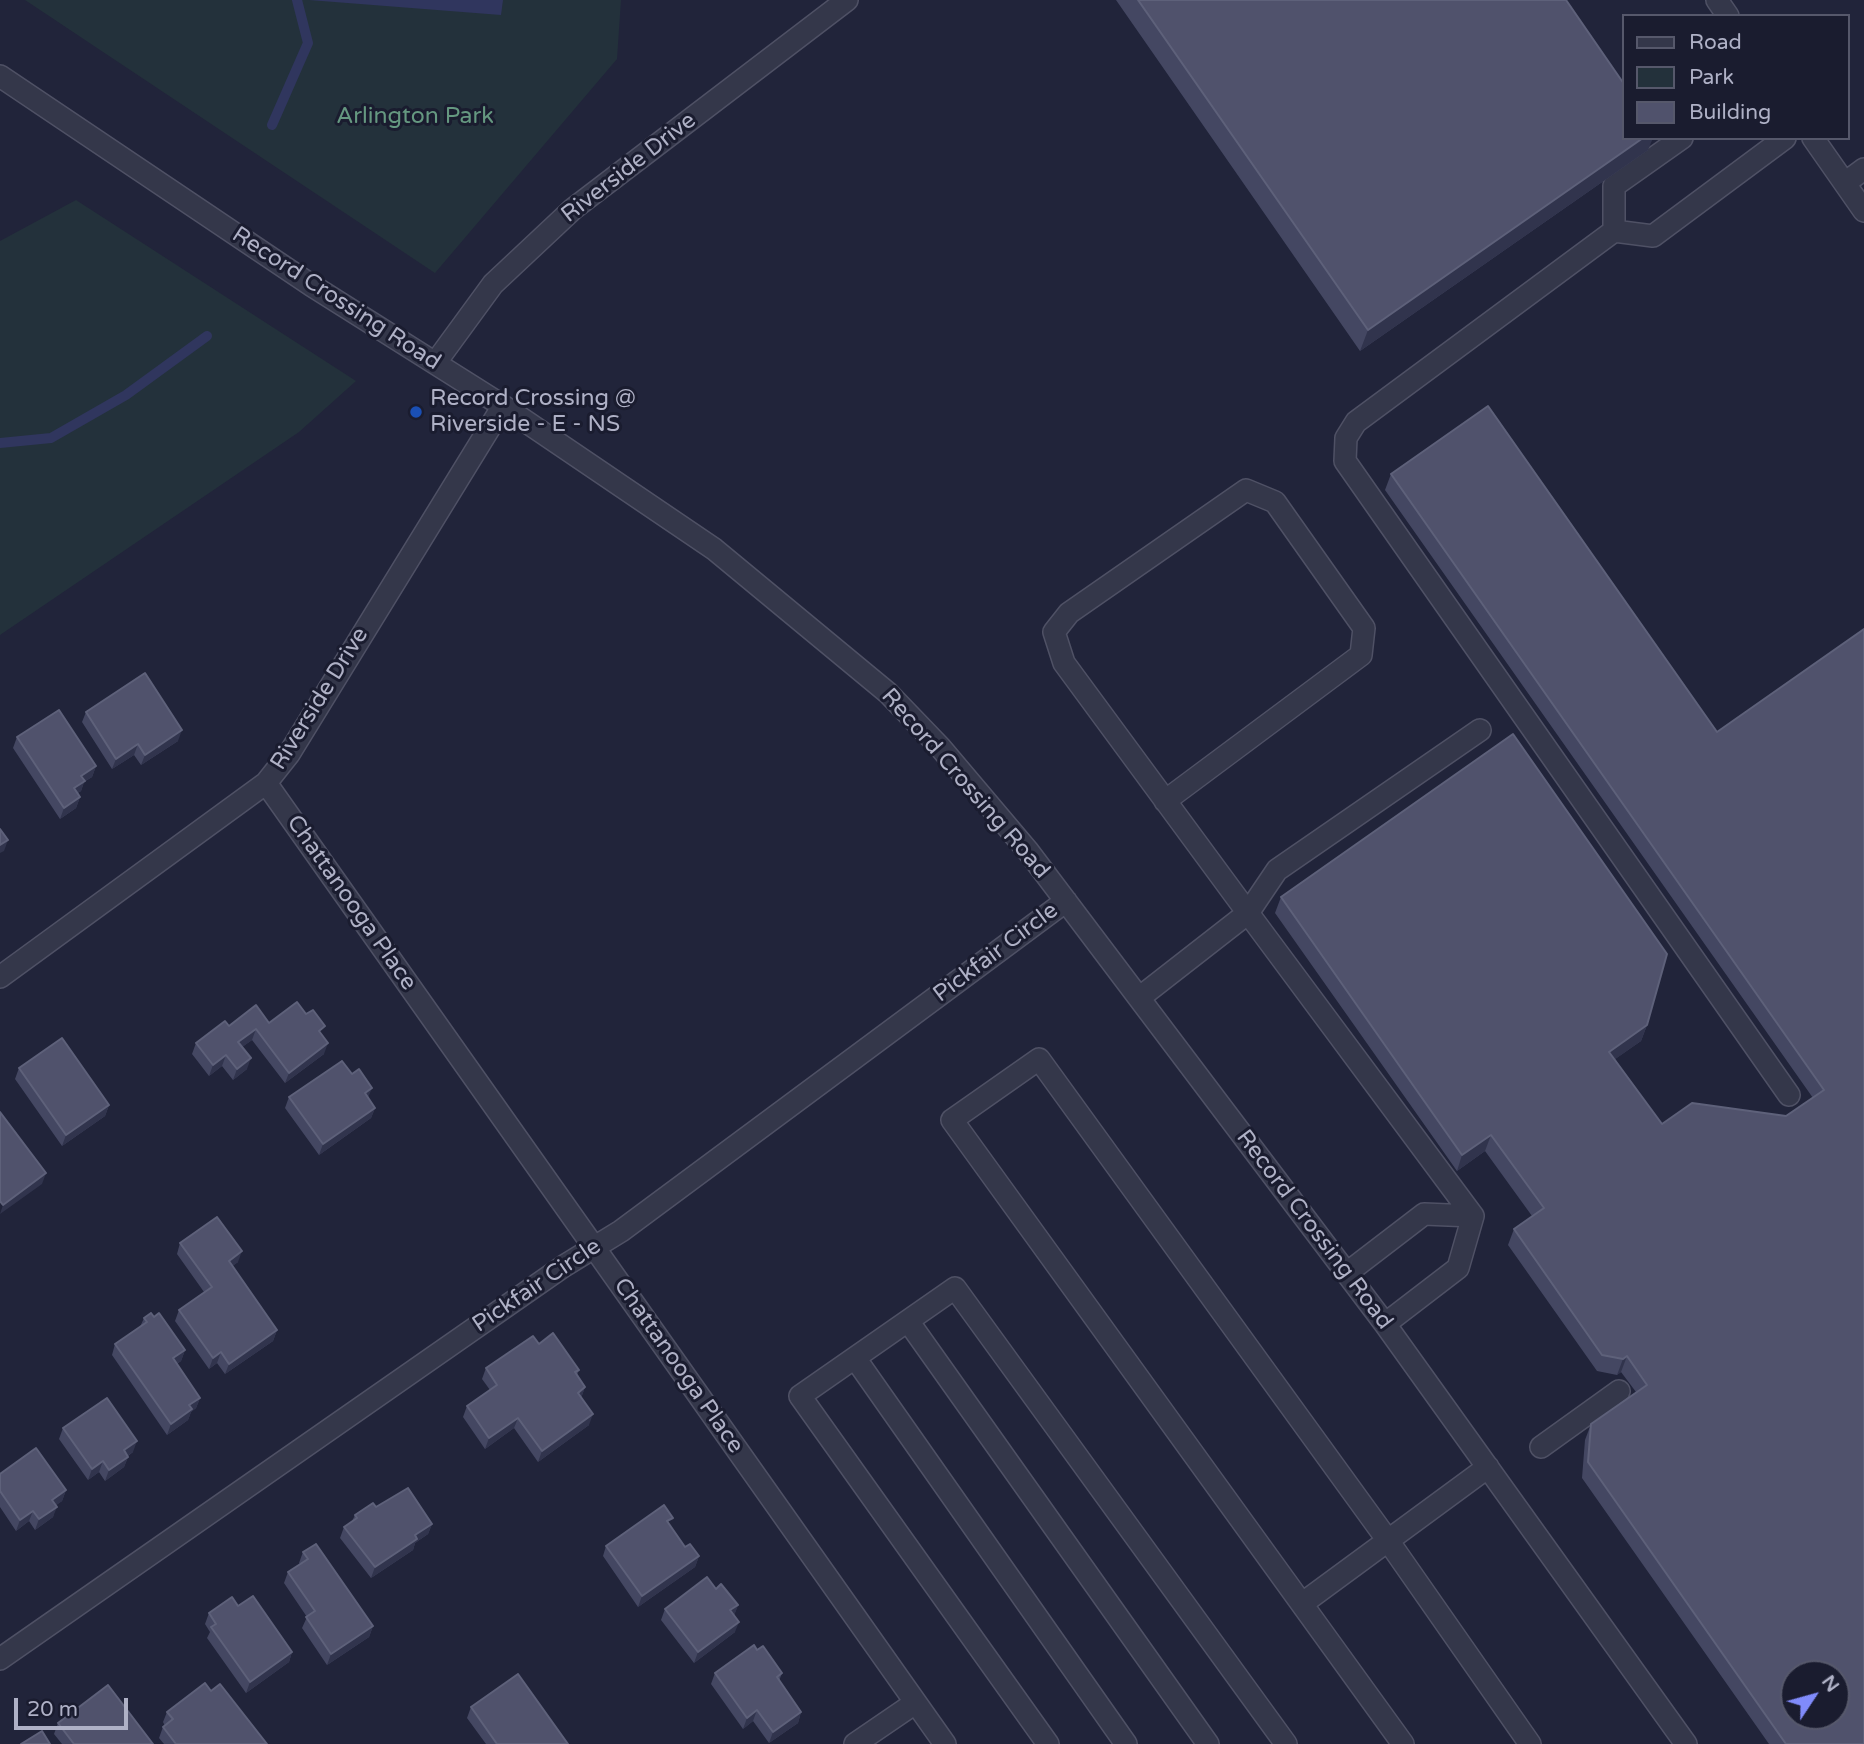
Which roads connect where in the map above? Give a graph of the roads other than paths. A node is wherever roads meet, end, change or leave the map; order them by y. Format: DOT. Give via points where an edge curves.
graph roads {
  1 [pos="847,0"];
  2 [pos="0,76"];
  3 [pos="1679,140"];
  4 [pos="1782,140"];
  5 [pos="1815,140"];
  6 [pos="1864,169"];
  7 [pos="1845,183"];
  8 [pos="1864,211"];
  9 [pos="1614,231"];
  10 [pos="436,362"];
  11 [pos="503,406"];
  12 [pos="1480,730"];
  13 [pos="267,783"];
  14 [pos="1165,801"];
  15 [pos="1066,901"];
  16 [pos="1248,913"];
  17 [pos="0,977"];
  18 [pos="1139,998"];
  19 [pos="1788,1095"];
  20 [pos="1473,1216"];
  21 [pos="594,1247"];
  22 [pos="1347,1273"];
  23 [pos="908,1321"];
  24 [pos="1385,1324"];
  25 [pos="855,1358"];
  26 [pos="1619,1391"];
  27 [pos="1541,1447"];
  28 [pos="1488,1467"];
  29 [pos="1389,1542"];
  30 [pos="1303,1603"];
  31 [pos="0,1659"];
  32 [pos="915,1703"];
  33 [pos="855,1744"];
  34 [pos="945,1744"];
  35 [pos="1048,1744"];
  36 [pos="1126,1744"];
  37 [pos="1208,1744"];
  38 [pos="1286,1744"];
  39 [pos="1403,1744"];
  40 [pos="1530,1744"];
  41 [pos="1686,1744"];
  1 -- 10 [label="street, Riverside Drive" via="573,209 493,284"];
  2 -- 10 [label="street, Record Crossing Road" via="300,277"];
  3 -- 9 [label="street" via="1614,186"];
  4 -- 9 [label="street" via="1653,236"];
  5 -- 7 [label="street"];
  6 -- 7 [label="street"];
  7 -- 8 [label="street"];
  9 -- 19 [label="street" via="1356,422 1346,438 1345,461"];
  10 -- 11 [label="street, Record Crossing Road"];
  11 -- 13 [label="street, Riverside Drive"];
  11 -- 15 [label="street, Record Crossing Road" via="714,549 878,684 940,747"];
  12 -- 16 [label="street" via="1277,870"];
  13 -- 17 [label="street, Riverside Drive"];
  13 -- 21 [label="street, Chattanooga Place"];
  14 -- 14 [label="street" via="1064,663 1054,632 1069,612 1246,490 1275,502 1364,628 1361,655"];
  14 -- 16 [label="street"];
  15 -- 18 [label="street, Record Crossing Road"];
  15 -- 21 [label="street, Pickfair Circle"];
  16 -- 18 [label="street"];
  16 -- 20 [label="street"];
  18 -- 22 [label="street, Record Crossing Road"];
  20 -- 22 [label="street" via="1424,1214"];
  20 -- 24 [label="street" via="1458,1268"];
  21 -- 31 [label="street, Pickfair Circle"];
  21 -- 32 [label="street, Chattanooga Place"];
  22 -- 24 [label="street, Record Crossing Road"];
  23 -- 25 [label="street"];
  23 -- 37 [label="street"];
  23 -- 38 [label="street" via="955,1288"];
  24 -- 28 [label="street, Record Crossing Road"];
  25 -- 35 [label="street" via="800,1396"];
  25 -- 36 [label="street"];
  26 -- 27 [label="street"];
  28 -- 29 [label="street"];
  28 -- 41 [label="street, Record Crossing Road"];
  29 -- 30 [label="street"];
  29 -- 30 [label="street" via="1039,1059 952,1120"];
  29 -- 40 [label="street"];
  30 -- 39 [label="street"];
  32 -- 33 [label="street"];
  32 -- 34 [label="street, Chattanooga Place"];
}
